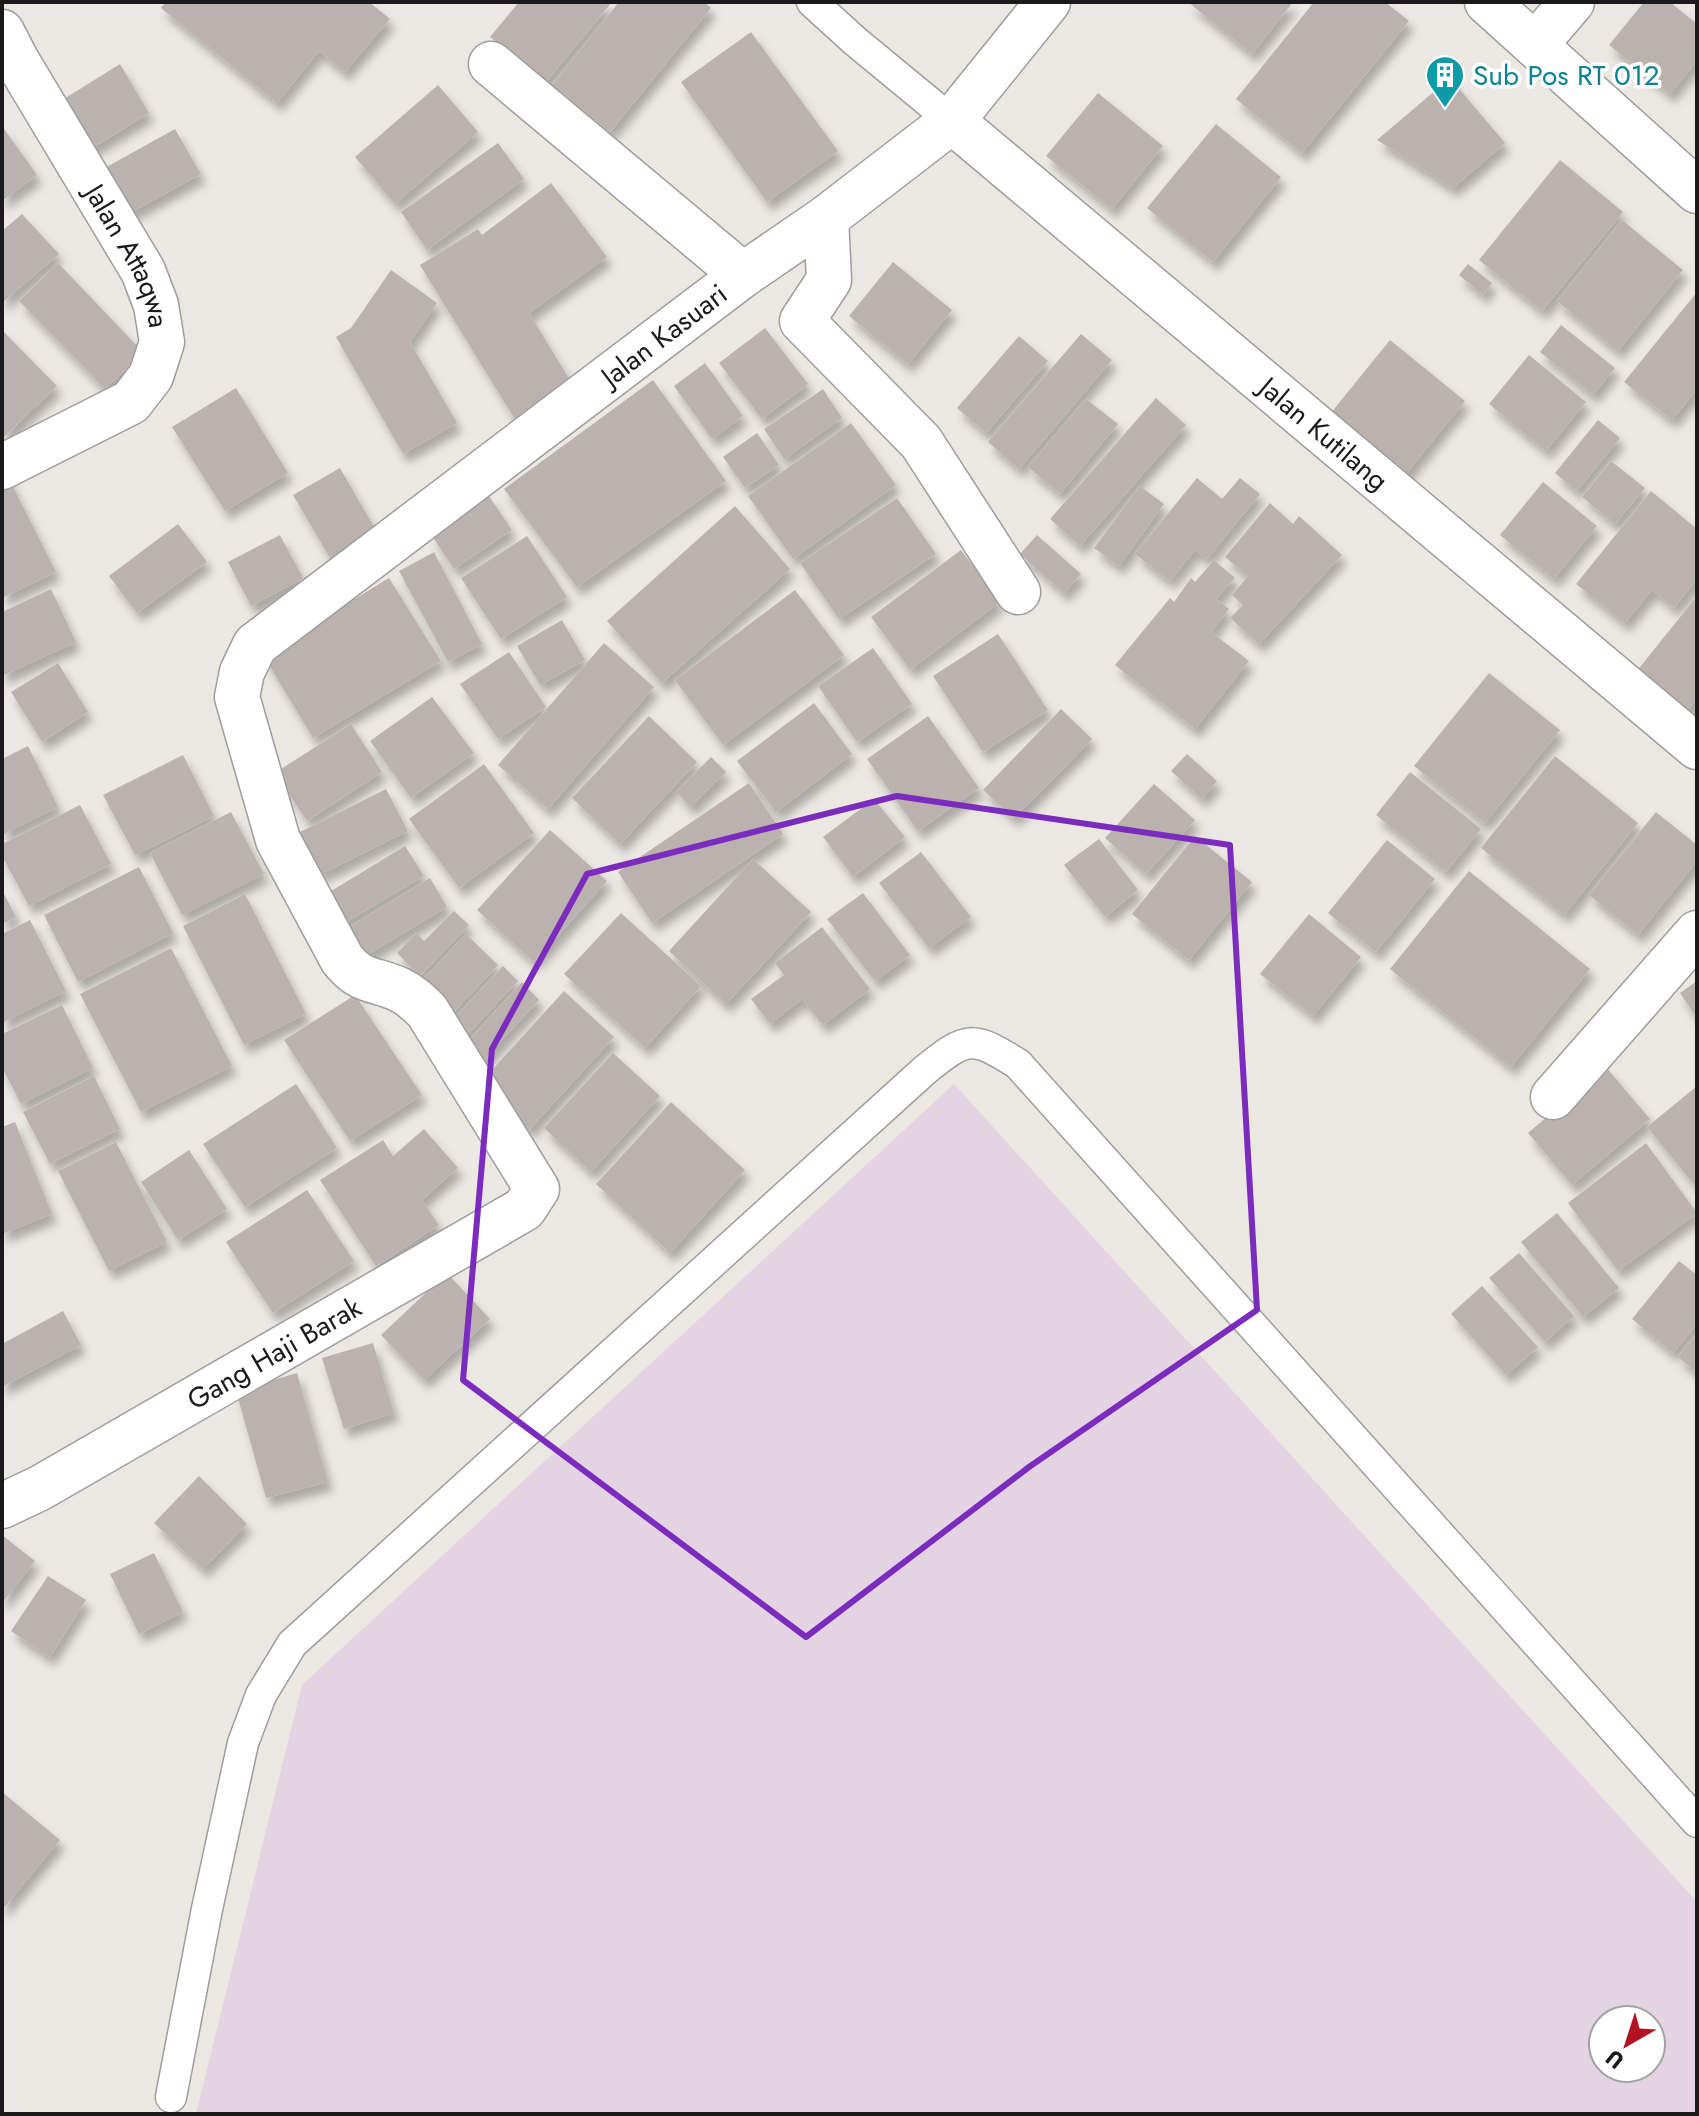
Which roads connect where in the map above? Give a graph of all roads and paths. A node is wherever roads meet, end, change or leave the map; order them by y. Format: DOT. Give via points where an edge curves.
graph roads {
  1 [pos="812,2"];
  2 [pos="1048,2"];
  3 [pos="1487,2"];
  4 [pos="1572,2"];
  5 [pos="1535,45"];
  6 [pos="7,54"];
  7 [pos="491,64"];
  8 [pos="952,121"];
  9 [pos="1697,191"];
  10 [pos="826,218"];
  11 [pos="743,275"];
  12 [pos="2,467"];
  13 [pos="1018,592"];
  14 [pos="1697,747"];
  15 [pos="1697,933"];
  16 [pos="1553,1097"];
  17 [pos="537,1189"];
  18 [pos="2,1506"];
  19 [pos="1697,1822"];
  20 [pos="171,2097"];
  1 -- 8 [label="lane"];
  2 -- 8 [label="street, Jalan Kasuari"];
  3 -- 5 [label="street"];
  4 -- 5 [label="street"];
  5 -- 9 [label="street"];
  6 -- 12 [label="street, Jalan Attaqwa" via="143,271 162,342 151,376 131,402"];
  7 -- 11 [label="street"];
  8 -- 10 [label="street, Jalan Kasuari"];
  8 -- 14 [label="street, Jalan Kutilang"];
  10 -- 11 [label="street, Jalan Kasuari"];
  10 -- 13 [label="street" via="829,280 802,321 921,442"];
  11 -- 17 [label="street, Jalan Kasuari" via="255,645 242,672 237,697 278,840 342,959 351,971 399,989 427,1011"];
  15 -- 16 [label="street"];
  17 -- 18 [label="street, Gang Haji Barak" via="524,1209"];
  19 -- 20 [label="lane" via="1018,1064 973,1042 954,1047 925,1070 292,1644 261,1695 243,1743"];
}
